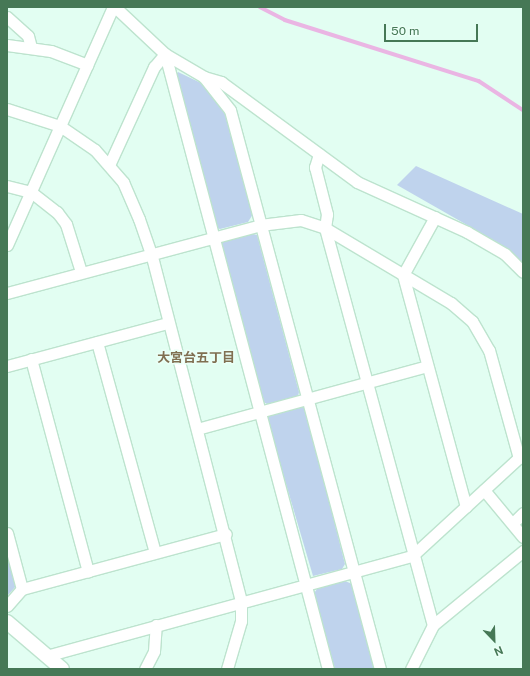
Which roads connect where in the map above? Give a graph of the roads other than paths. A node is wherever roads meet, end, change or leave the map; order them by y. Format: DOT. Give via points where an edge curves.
graph roads {
  1 [pos="114,7"];
  2 [pos="7,17"];
  3 [pos="7,45"];
  4 [pos="31,47"];
  5 [pos="165,54"];
  6 [pos="87,65"];
  7 [pos="204,77"];
  8 [pos="7,109"];
  9 [pos="60,126"];
  10 [pos="319,154"];
  11 [pos="110,163"];
  12 [pos="7,186"];
  13 [pos="31,192"];
  14 [pos="435,218"];
  15 [pos="260,225"];
  16 [pos="326,228"];
  17 [pos="213,238"];
  18 [pos="7,245"];
  19 [pos="151,253"];
  20 [pos="81,272"];
  21 [pos="523,272"];
  22 [pos="403,275"];
  23 [pos="7,293"];
  24 [pos="168,323"];
  25 [pos="97,342"];
  26 [pos="31,359"];
  27 [pos="7,366"];
  28 [pos="426,366"];
  29 [pos="366,382"];
  30 [pos="307,399"];
  31 [pos="260,412"];
  32 [pos="197,429"];
  33 [pos="521,456"];
  34 [pos="484,490"];
  35 [pos="466,507"];
  36 [pos="519,518"];
  37 [pos="7,533"];
  38 [pos="226,534"];
  39 [pos="523,537"];
  40 [pos="523,550"];
  41 [pos="156,552"];
  42 [pos="412,556"];
  43 [pos="88,571"];
  44 [pos="354,572"];
  45 [pos="308,585"];
  46 [pos="22,589"];
  47 [pos="241,602"];
  48 [pos="7,606"];
  49 [pos="7,622"];
  50 [pos="156,625"];
  51 [pos="433,625"];
  52 [pos="46,656"];
  53 [pos="62,669"];
  54 [pos="145,669"];
  55 [pos="228,669"];
  56 [pos="328,669"];
  57 [pos="380,669"];
  58 [pos="411,669"];
  1 -- 5 [label="street"];
  1 -- 6 [label="street"];
  2 -- 4 [label="street" via="28,36"];
  3 -- 4 [label="street"];
  4 -- 6 [label="street"];
  5 -- 7 [label="street"];
  5 -- 11 [label="street" via="154,67"];
  5 -- 17 [label="street"];
  6 -- 9 [label="street"];
  7 -- 10 [label="street" via="222,82"];
  7 -- 15 [label="street" via="230,110"];
  8 -- 9 [label="street"];
  9 -- 11 [label="street"];
  9 -- 13 [label="street"];
  10 -- 14 [label="street" via="357,182"];
  10 -- 16 [label="street" via="315,167 327,214"];
  11 -- 19 [label="street" via="132,200"];
  12 -- 13 [label="street"];
  13 -- 18 [label="street"];
  13 -- 20 [label="street" via="57,212 66,224"];
  14 -- 21 [label="street" via="488,243"];
  14 -- 22 [label="street"];
  15 -- 16 [label="street" via="289,219"];
  15 -- 17 [label="street"];
  15 -- 30 [label="street"];
  16 -- 22 [label="street"];
  16 -- 29 [label="street"];
  17 -- 19 [label="street"];
  17 -- 31 [label="street"];
  19 -- 20 [label="street"];
  19 -- 24 [label="street"];
  20 -- 23 [label="street"];
  22 -- 28 [label="street"];
  22 -- 33 [label="street" via="462,312 482,336"];
  24 -- 25 [label="street"];
  24 -- 32 [label="street"];
  25 -- 26 [label="street"];
  25 -- 41 [label="street"];
  26 -- 27 [label="street"];
  26 -- 43 [label="street"];
  28 -- 29 [label="street"];
  28 -- 35 [label="street"];
  29 -- 30 [label="street"];
  29 -- 42 [label="street"];
  30 -- 31 [label="street"];
  30 -- 44 [label="street"];
  31 -- 32 [label="street"];
  31 -- 45 [label="street"];
  32 -- 38 [label="street"];
  33 -- 34 [label="street"];
  34 -- 35 [label="street"];
  34 -- 36 [label="street"];
  35 -- 42 [label="street"];
  36 -- 39 [label="street"];
  37 -- 46 [label="street"];
  38 -- 41 [label="street"];
  38 -- 47 [label="street"];
  40 -- 51 [label="street"];
  41 -- 43 [label="street"];
  42 -- 44 [label="street"];
  42 -- 51 [label="street"];
  43 -- 46 [label="street"];
  44 -- 45 [label="street"];
  44 -- 57 [label="street"];
  45 -- 47 [label="street"];
  45 -- 56 [label="street"];
  46 -- 48 [label="street"];
  47 -- 50 [label="street"];
  47 -- 55 [label="street" via="239,628"];
  49 -- 52 [label="street"];
  50 -- 52 [label="street"];
  50 -- 54 [label="street" via="154,651"];
  51 -- 58 [label="street"];
  52 -- 53 [label="street"];
}
